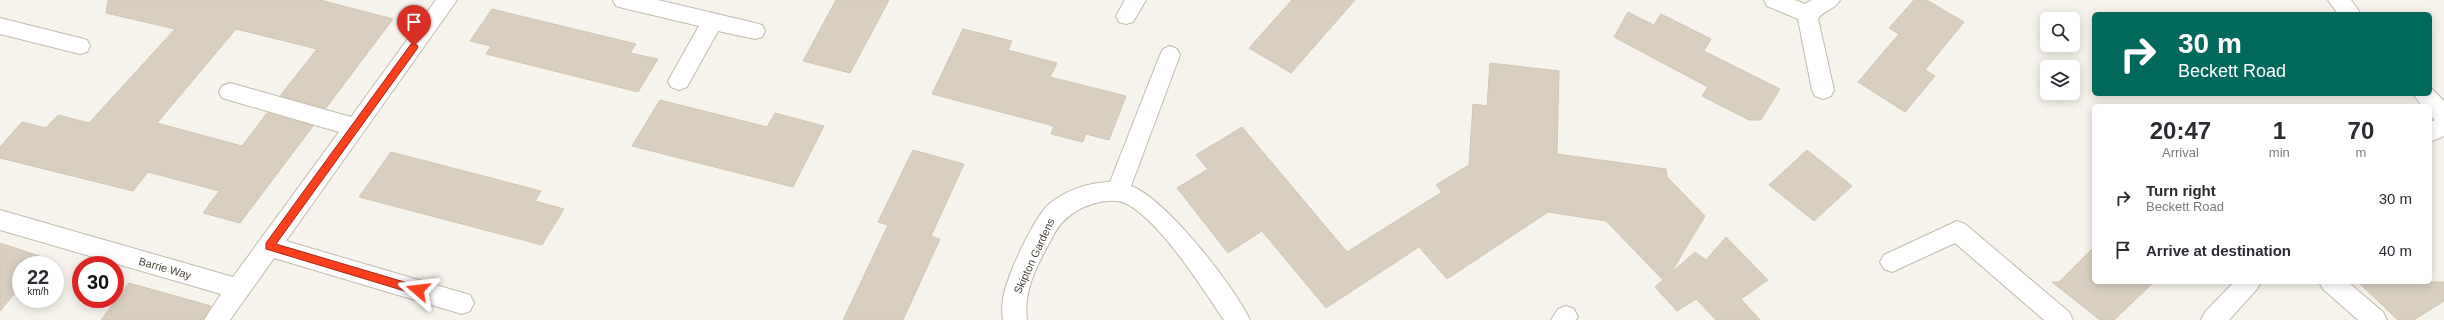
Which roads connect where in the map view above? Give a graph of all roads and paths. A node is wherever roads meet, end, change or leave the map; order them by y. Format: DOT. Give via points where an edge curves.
graph roads {
  1 [pos="444,0"];
  2 [pos="623,0"];
  3 [pos="1774,0"];
  4 [pos="1830,0"];
  5 [pos="2338,0"];
  6 [pos="2349,12"];
  7 [pos="1810,15"];
  8 [pos="713,21"];
  9 [pos="0,26"];
  10 [pos="755,31"];
  11 [pos="80,46"];
  12 [pos="1170,55"];
  13 [pos="679,81"];
  14 [pos="1823,90"];
  15 [pos="230,92"];
  16 [pos="2426,96"];
  17 [pos="2444,115"];
  18 [pos="2444,125"];
  19 [pos="355,127"];
  20 [pos="2432,133"];
  21 [pos="1118,193"];
  22 [pos="0,220"];
  23 [pos="269,246"];
  24 [pos="1892,262"];
  25 [pos="2247,284"];
  26 [pos="2333,284"];
  27 [pos="238,289"];
  28 [pos="462,303"];
  29 [pos="216,320"];
  30 [pos="1015,320"];
  31 [pos="1238,320"];
  32 [pos="2061,320"];
  33 [pos="2213,320"];
  34 [pos="2375,320"];
  1 -- 19 [label="street"];
  2 -- 8 [label="street"];
  3 -- 7 [label="street"];
  4 -- 7 [label="street" via="1813,9"];
  5 -- 6 [label="street"];
  7 -- 14 [label="street" via="1809,31"];
  8 -- 10 [label="street"];
  8 -- 13 [label="street"];
  9 -- 11 [label="street"];
  12 -- 21 [label="street" via="1128,160"];
  15 -- 19 [label="street"];
  16 -- 17 [label="street"];
  18 -- 20 [label="street"];
  19 -- 23 [label="street"];
  21 -- 30 [label="street, Skipton Gardens" via="1087,195 1069,202 1051,215 1016,291 1012,307"];
  21 -- 31 [label="street, Skipton Gardens" via="1132,196 1159,216"];
  22 -- 27 [label="street, Barrie Way"];
  23 -- 27 [label="street"];
  23 -- 28 [label="street"];
  24 -- 32 [label="street" via="1956,231"];
  25 -- 33 [label="street"];
  26 -- 34 [label="street"];
  27 -- 29 [label="street"];
}
